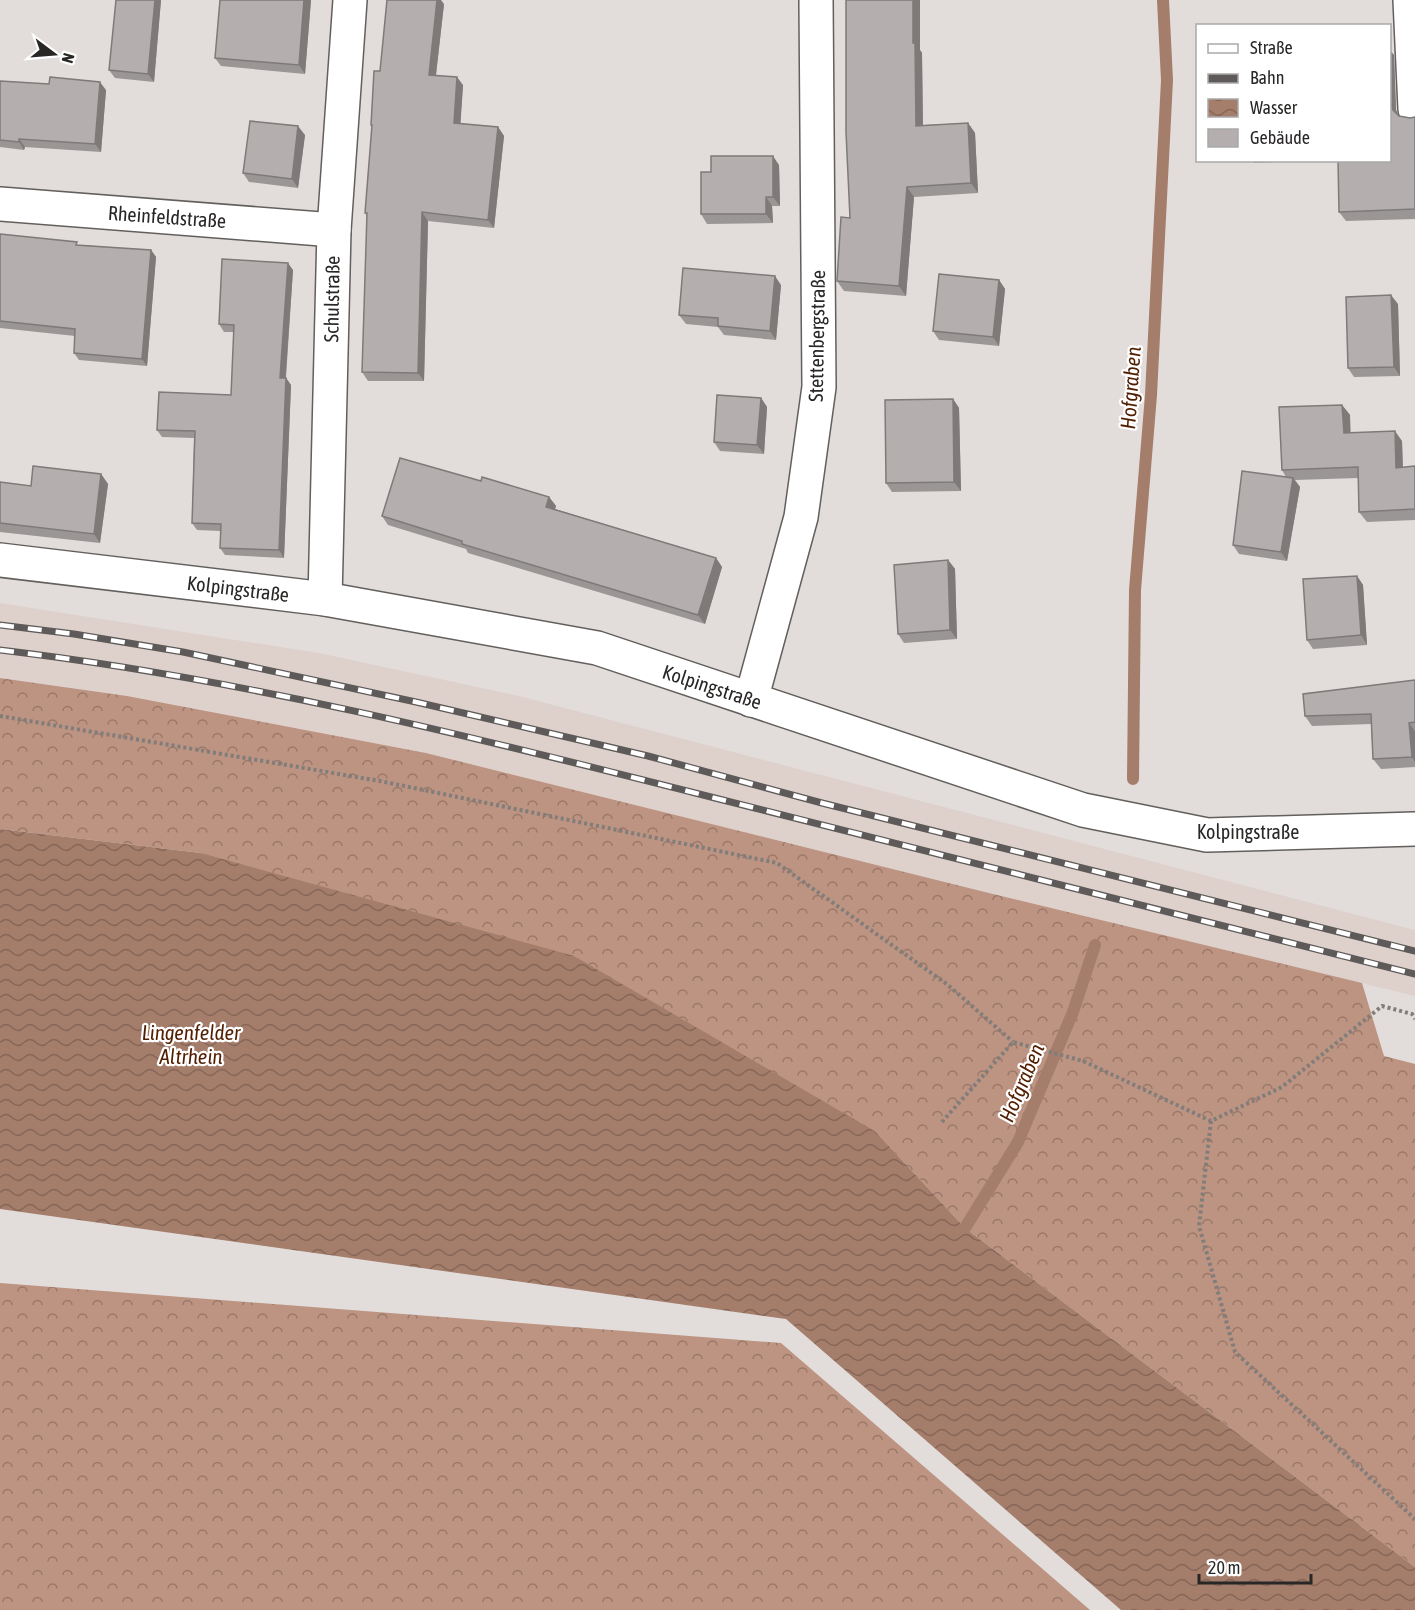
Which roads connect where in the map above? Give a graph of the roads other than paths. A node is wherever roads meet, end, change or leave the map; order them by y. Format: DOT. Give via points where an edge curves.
graph roads {
  1 [pos="350,0"];
  2 [pos="816,0"];
  3 [pos="1410,0"];
  4 [pos="1415,109"];
  5 [pos="0,204"];
  6 [pos="334,230"];
  7 [pos="0,560"];
  8 [pos="325,599"];
  9 [pos="751,699"];
  10 [pos="1415,829"];
  1 -- 6 [label="street, Schulstraße"];
  2 -- 9 [label="street, Stettenbergstraße" via="819,387 801,517"];
  3 -- 4 [label="street"];
  5 -- 6 [label="street, Rheinfeldstraße"];
  6 -- 8 [label="street, Schulstraße"];
  7 -- 8 [label="street, Kolpingstraße"];
  8 -- 9 [label="street, Kolpingstraße" via="597,648"];
  9 -- 10 [label="street, Kolpingstraße" via="1083,810 1207,836"];
}
